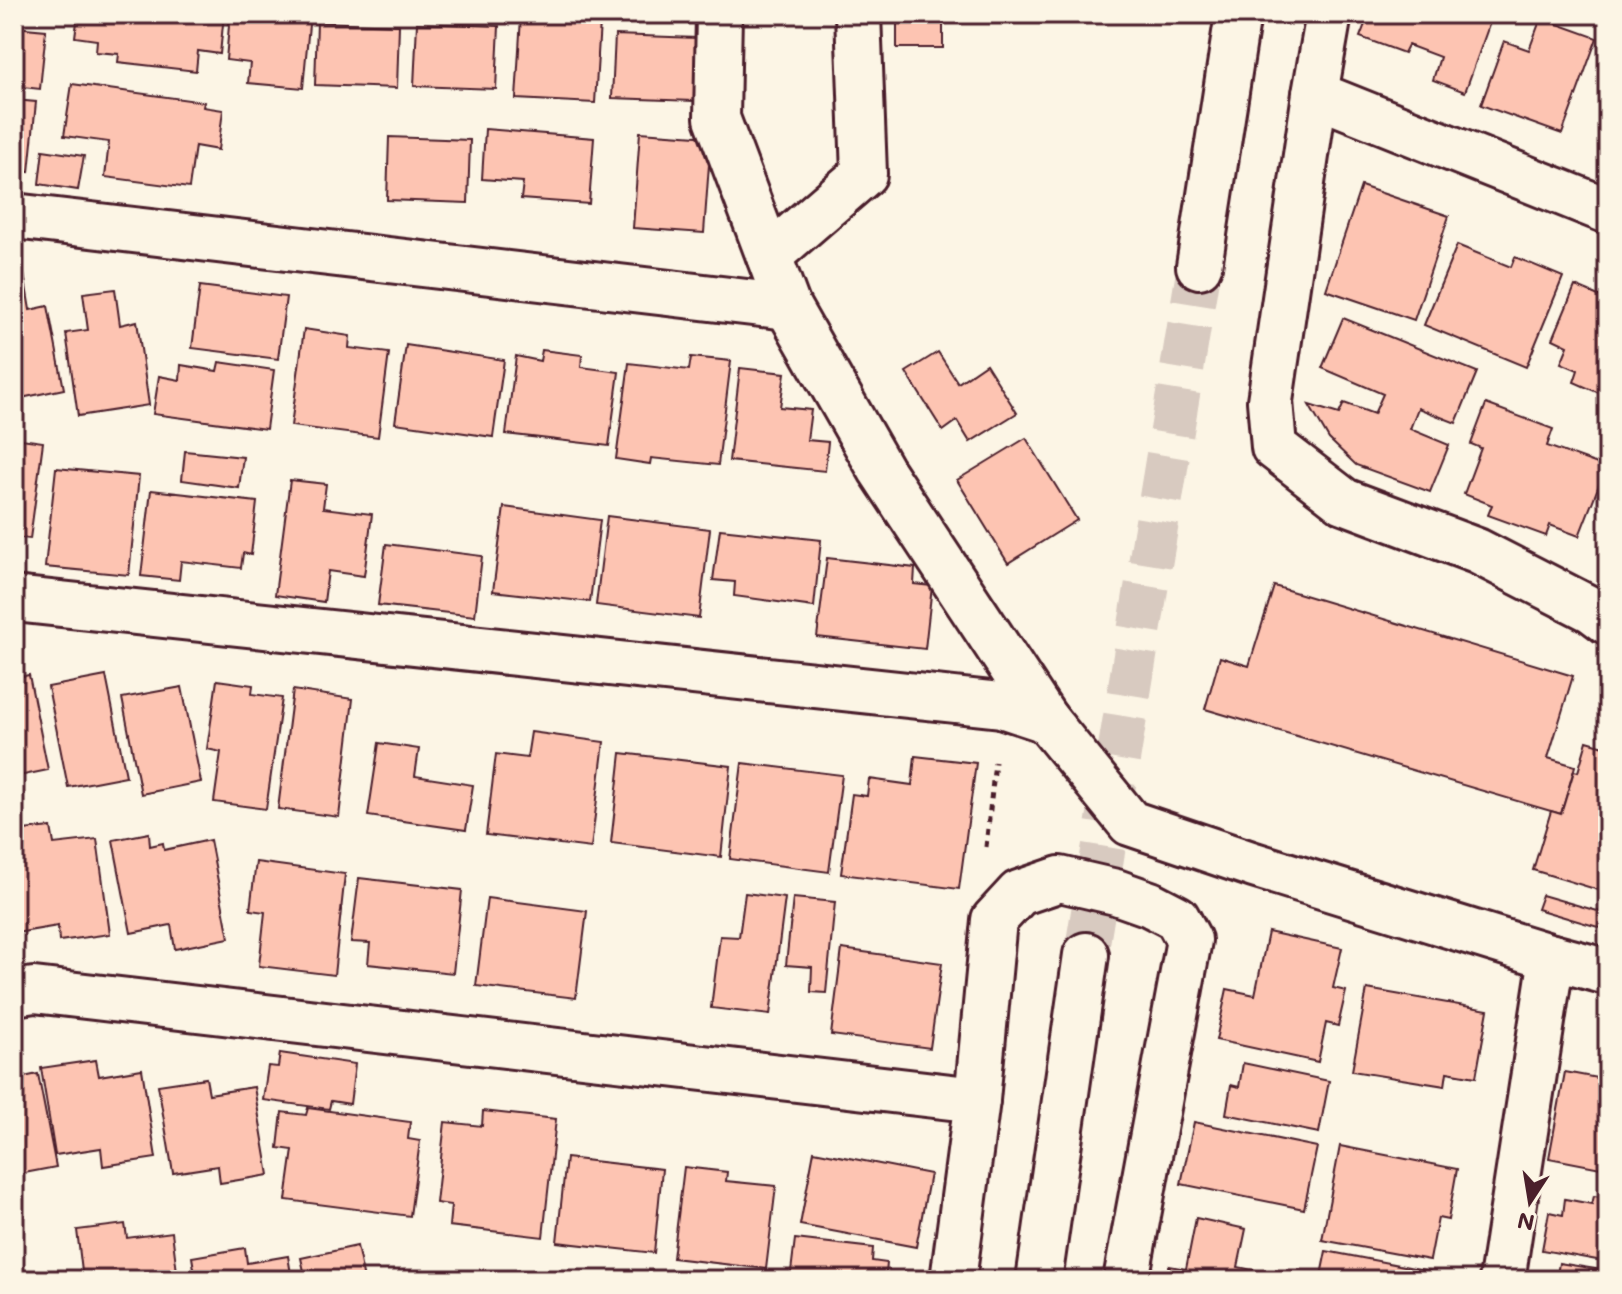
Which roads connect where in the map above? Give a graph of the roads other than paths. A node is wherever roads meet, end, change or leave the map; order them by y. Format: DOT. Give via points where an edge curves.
graph roads {
  1 [pos="719,14"];
  2 [pos="858,14"];
  3 [pos="1238,14"];
  4 [pos="1329,14"];
  5 [pos="1315,94"];
  6 [pos="1608,211"];
  7 [pos="14,216"];
  8 [pos="769,256"];
  9 [pos="1199,266"];
  10 [pos="788,307"];
  11 [pos="14,599"];
  12 [pos="1608,622"];
  13 [pos="1046,720"];
  14 [pos="1130,823"];
  15 [pos="1116,892"];
  16 [pos="1086,955"];
  17 [pos="1552,957"];
  18 [pos="1608,972"];
  19 [pos="14,993"];
  20 [pos="977,1100"];
  21 [pos="953,1280"];
  22 [pos="1039,1280"];
  23 [pos="1126,1280"];
  24 [pos="1502,1280"];
  1 -- 8 [label="street" via="717,118"];
  2 -- 8 [label="street" via="864,174"];
  3 -- 9 [label="street"];
  4 -- 5 [label="street"];
  5 -- 6 [label="street"];
  5 -- 12 [label="street" via="1270,401 1274,447 1344,501 1477,551"];
  7 -- 10 [label="street"];
  8 -- 10 [label="street"];
  10 -- 13 [label="street" via="881,470"];
  11 -- 13 [label="street" via="1001,705"];
  13 -- 14 [label="street"];
  14 -- 15 [label="street"];
  14 -- 17 [label="street"];
  15 -- 20 [label="street" via="1060,879 1019,893 994,920"];
  15 -- 23 [label="street" via="1177,918 1189,940"];
  16 -- 22 [label="street"];
  17 -- 18 [label="street"];
  17 -- 24 [label="street"];
  19 -- 20 [label="street" via="34,990"];
  20 -- 21 [label="street"];
}
